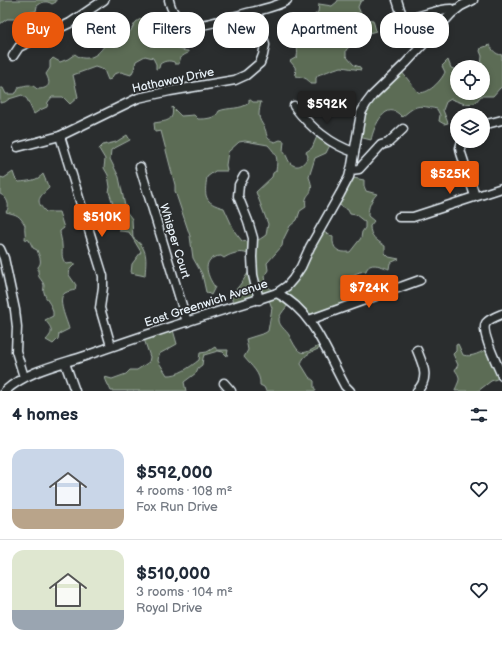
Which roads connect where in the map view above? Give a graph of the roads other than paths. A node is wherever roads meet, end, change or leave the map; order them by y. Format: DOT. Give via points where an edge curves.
graph roads {
  1 [pos="104,0"];
  2 [pos="169,0"];
  3 [pos="287,0"];
  4 [pos="397,0"];
  5 [pos="473,0"];
  6 [pos="454,11"];
  7 [pos="257,12"];
  8 [pos="213,22"];
  9 [pos="264,48"];
  10 [pos="13,56"];
  11 [pos="294,106"];
  12 [pos="502,120"];
  13 [pos="490,123"];
  14 [pos="403,130"];
  15 [pos="60,136"];
  16 [pos="18,147"];
  17 [pos="460,148"];
  18 [pos="354,152"];
  19 [pos="140,167"];
  20 [pos="351,170"];
  21 [pos="244,176"];
  22 [pos="502,188"];
  23 [pos="475,196"];
  24 [pos="399,217"];
  25 [pos="0,249"];
  26 [pos="4,279"];
  27 [pos="420,280"];
  28 [pos="277,293"];
  29 [pos="259,300"];
  30 [pos="502,314"];
  31 [pos="309,320"];
  32 [pos="187,322"];
  33 [pos="112,346"];
  34 [pos="417,350"];
  35 [pos="65,363"];
  36 [pos="502,376"];
  37 [pos="24,377"];
  38 [pos="224,383"];
  39 [pos="5,391"];
  40 [pos="75,391"];
  41 [pos="231,391"];
  42 [pos="350,391"];
  43 [pos="417,391"];
  1 -- 10 [label="street" via="70,23 19,47"];
  2 -- 8 [label="street" via="178,17 187,23 196,25"];
  3 -- 7 [label="street"];
  4 -- 6 [label="street" via="402,15 407,19 446,8"];
  5 -- 6 [label="street, East Greenwich Avenue"];
  6 -- 18 [label="street, East Greenwich Avenue" via="369,100 361,114"];
  9 -- 15 [label="street, Hathaway Drive" via="260,63 246,75 235,80 138,98"];
  11 -- 18 [label="street" via="304,120 314,128"];
  12 -- 13 [label="street"];
  14 -- 20 [label="street" via="388,143 381,145 359,169"];
  15 -- 16 [label="street, Hathaway Drive"];
  15 -- 33 [label="street" via="103,276 100,313"];
  17 -- 23 [label="street"];
  18 -- 20 [label="street, East Greenwich Avenue"];
  19 -- 32 [label="street, Whisper Court"];
  20 -- 28 [label="street, East Greenwich Avenue" via="301,267 287,286"];
  21 -- 29 [label="street" via="238,185 238,196 254,238 253,276"];
  22 -- 23 [label="street"];
  23 -- 24 [label="street" via="412,217"];
  25 -- 26 [label="street" via="4,258"];
  26 -- 37 [label="street" via="17,321 17,357"];
  27 -- 31 [label="street"];
  28 -- 29 [label="street, East Greenwich Avenue"];
  28 -- 31 [label="street" via="292,302"];
  29 -- 32 [label="street, East Greenwich Avenue"];
  30 -- 36 [label="street" via="487,321 484,327"];
  31 -- 42 [label="street"];
  32 -- 33 [label="street, East Greenwich Avenue"];
  33 -- 35 [label="street, East Greenwich Avenue"];
  34 -- 43 [label="street" via="425,377"];
  35 -- 37 [label="street, East Greenwich Avenue"];
  35 -- 40 [label="street"];
  37 -- 39 [label="street, East Greenwich Avenue"];
  38 -- 41 [label="street"];
}
